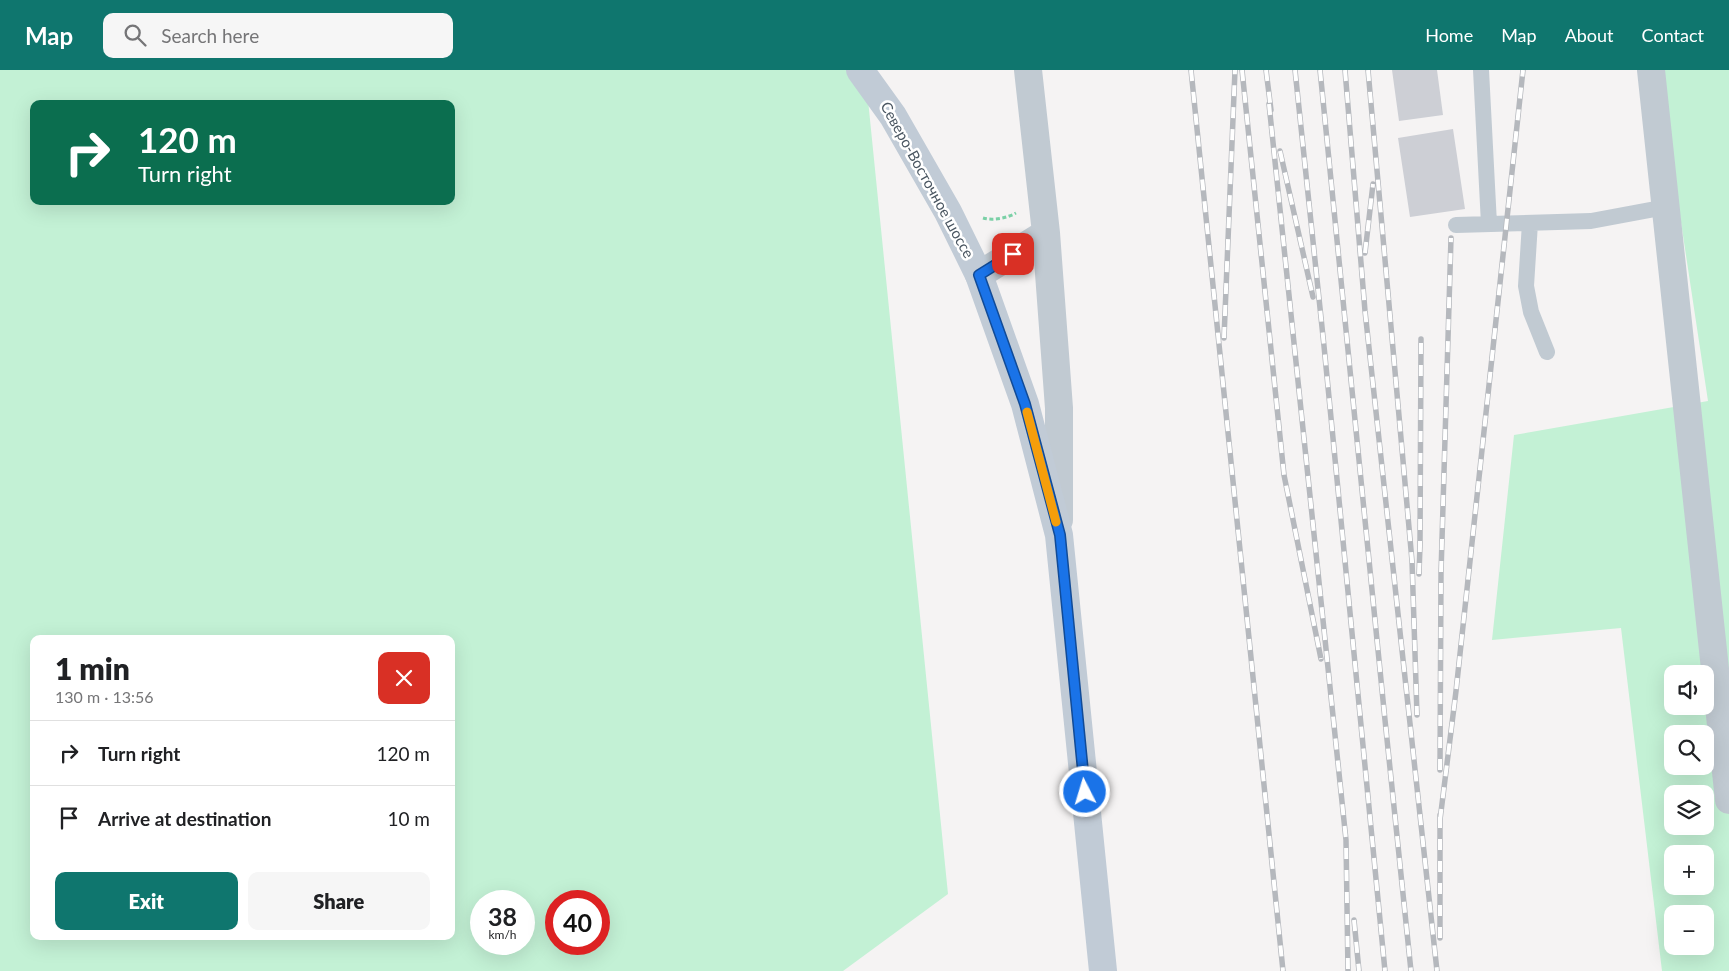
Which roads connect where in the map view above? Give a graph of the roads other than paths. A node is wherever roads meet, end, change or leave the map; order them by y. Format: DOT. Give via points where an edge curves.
graph roads {
  1 [pos="860,70"];
  2 [pos="1028,70"];
  3 [pos="1482,70"];
  4 [pos="1651,70"];
  5 [pos="1666,207"];
  6 [pos="1530,223"];
  7 [pos="1489,224"];
  8 [pos="1456,226"];
  9 [pos="1046,233"];
  10 [pos="979,275"];
  11 [pos="1547,352"];
  12 [pos="1060,535"];
  13 [pos="1729,800"];
  14 [pos="1103,971"];
  1 -- 10 [label="street, Северо-Восточное шоссе" via="915,152"];
  2 -- 9 [label="street"];
  3 -- 7 [label="lane"];
  4 -- 5 [label="street"];
  5 -- 6 [label="lane" via="1591,221"];
  5 -- 13 [label="street"];
  6 -- 7 [label="lane"];
  6 -- 11 [label="lane" via="1526,286 1531,312"];
  7 -- 8 [label="lane"];
  9 -- 10 [label="street"];
  9 -- 12 [label="street" via="1059,408"];
  10 -- 12 [label="street, Северо-Восточное шоссе" via="1025,404"];
  12 -- 14 [label="street, Северо-Восточное шоссе"];
}
